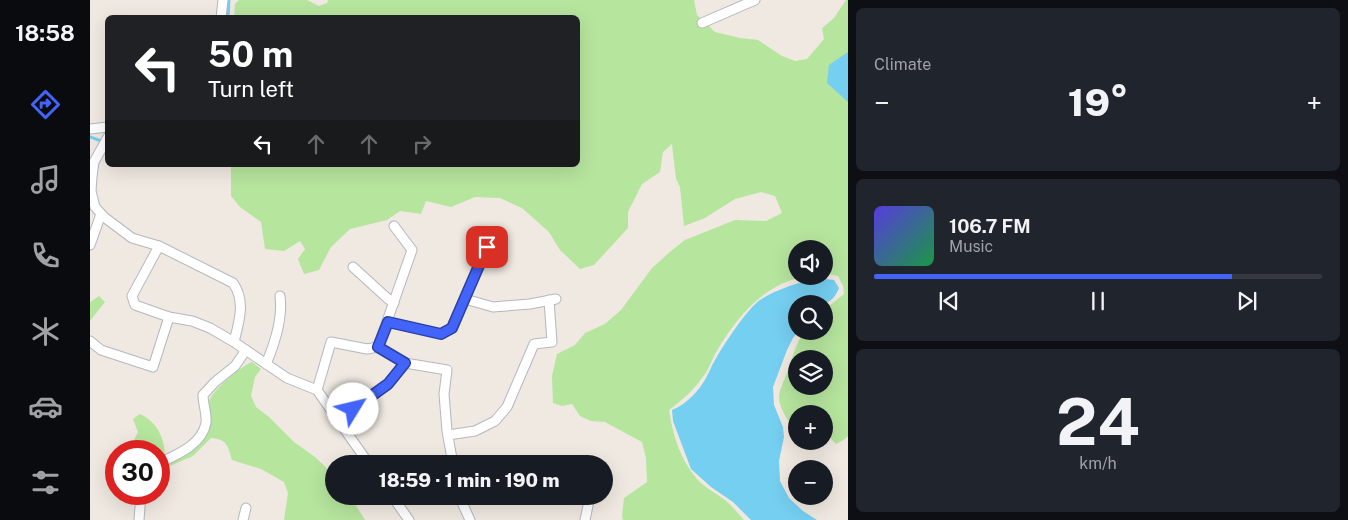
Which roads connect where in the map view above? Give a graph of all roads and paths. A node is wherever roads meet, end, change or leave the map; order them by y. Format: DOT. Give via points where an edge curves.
graph roads {
  1 [pos="223,0"];
  2 [pos="755,0"];
  3 [pos="221,15"];
  4 [pos="702,23"];
  5 [pos="105,127"];
  6 [pos="90,129"];
  7 [pos="105,142"];
  8 [pos="102,214"];
  9 [pos="394,226"];
  10 [pos="90,245"];
  11 [pos="159,246"];
  12 [pos="487,247"];
  13 [pos="353,267"];
  14 [pos="280,296"];
  15 [pos="465,299"];
  16 [pos="394,303"];
  17 [pos="169,317"];
  18 [pos="388,322"];
  19 [pos="90,341"];
  20 [pos="234,342"];
  21 [pos="378,347"];
  22 [pos="246,350"];
  23 [pos="405,363"];
  24 [pos="266,364"];
  25 [pos="317,390"];
  26 [pos="338,420"];
  27 [pos="448,435"];
  28 [pos="363,455"];
  29 [pos="451,455"];
  30 [pos="170,458"];
  31 [pos="140,505"];
  32 [pos="398,505"];
  33 [pos="463,505"];
  34 [pos="588,505"];
  35 [pos="246,508"];
  36 [pos="139,520"];
  37 [pos="244,520"];
  38 [pos="409,520"];
  39 [pos="470,520"];
  40 [pos="585,520"];
  1 -- 3 [label="street"];
  2 -- 4 [label="street"];
  5 -- 6 [label="street"];
  7 -- 8 [label="street" via="94,162 91,192 94,207"];
  8 -- 10 [label="street"];
  8 -- 11 [label="street" via="132,238"];
  9 -- 16 [label="street" via="412,250"];
  11 -- 17 [label="street" via="132,296 135,305"];
  11 -- 20 [label="street" via="233,283 241,306"];
  12 -- 15 [label="street"];
  13 -- 16 [label="street"];
  14 -- 24 [label="street" via="280,321"];
  15 -- 18 [label="street" via="452,328 441,334"];
  15 -- 27 [label="street" via="493,307 552,300 552,342 534,344 507,407 495,421 475,431"];
  16 -- 18 [label="street"];
  17 -- 19 [label="street" via="153,367 101,350"];
  17 -- 20 [label="street" via="192,321"];
  18 -- 21 [label="street"];
  20 -- 22 [label="street"];
  21 -- 23 [label="street"];
  21 -- 25 [label="street" via="367,349 332,342"];
  22 -- 24 [label="street"];
  22 -- 30 [label="street" via="236,366 203,395 206,423 202,434 184,451"];
  23 -- 26 [label="street" via="388,384"];
  23 -- 27 [label="street" via="447,370 444,394"];
  24 -- 25 [label="street" via="287,378"];
  25 -- 26 [label="street"];
  26 -- 28 [label="street"];
  27 -- 29 [label="street"];
  31 -- 36 [label="street"];
  32 -- 38 [label="street"];
  33 -- 39 [label="street"];
  34 -- 40 [label="street"];
  35 -- 37 [label="street"];
}
